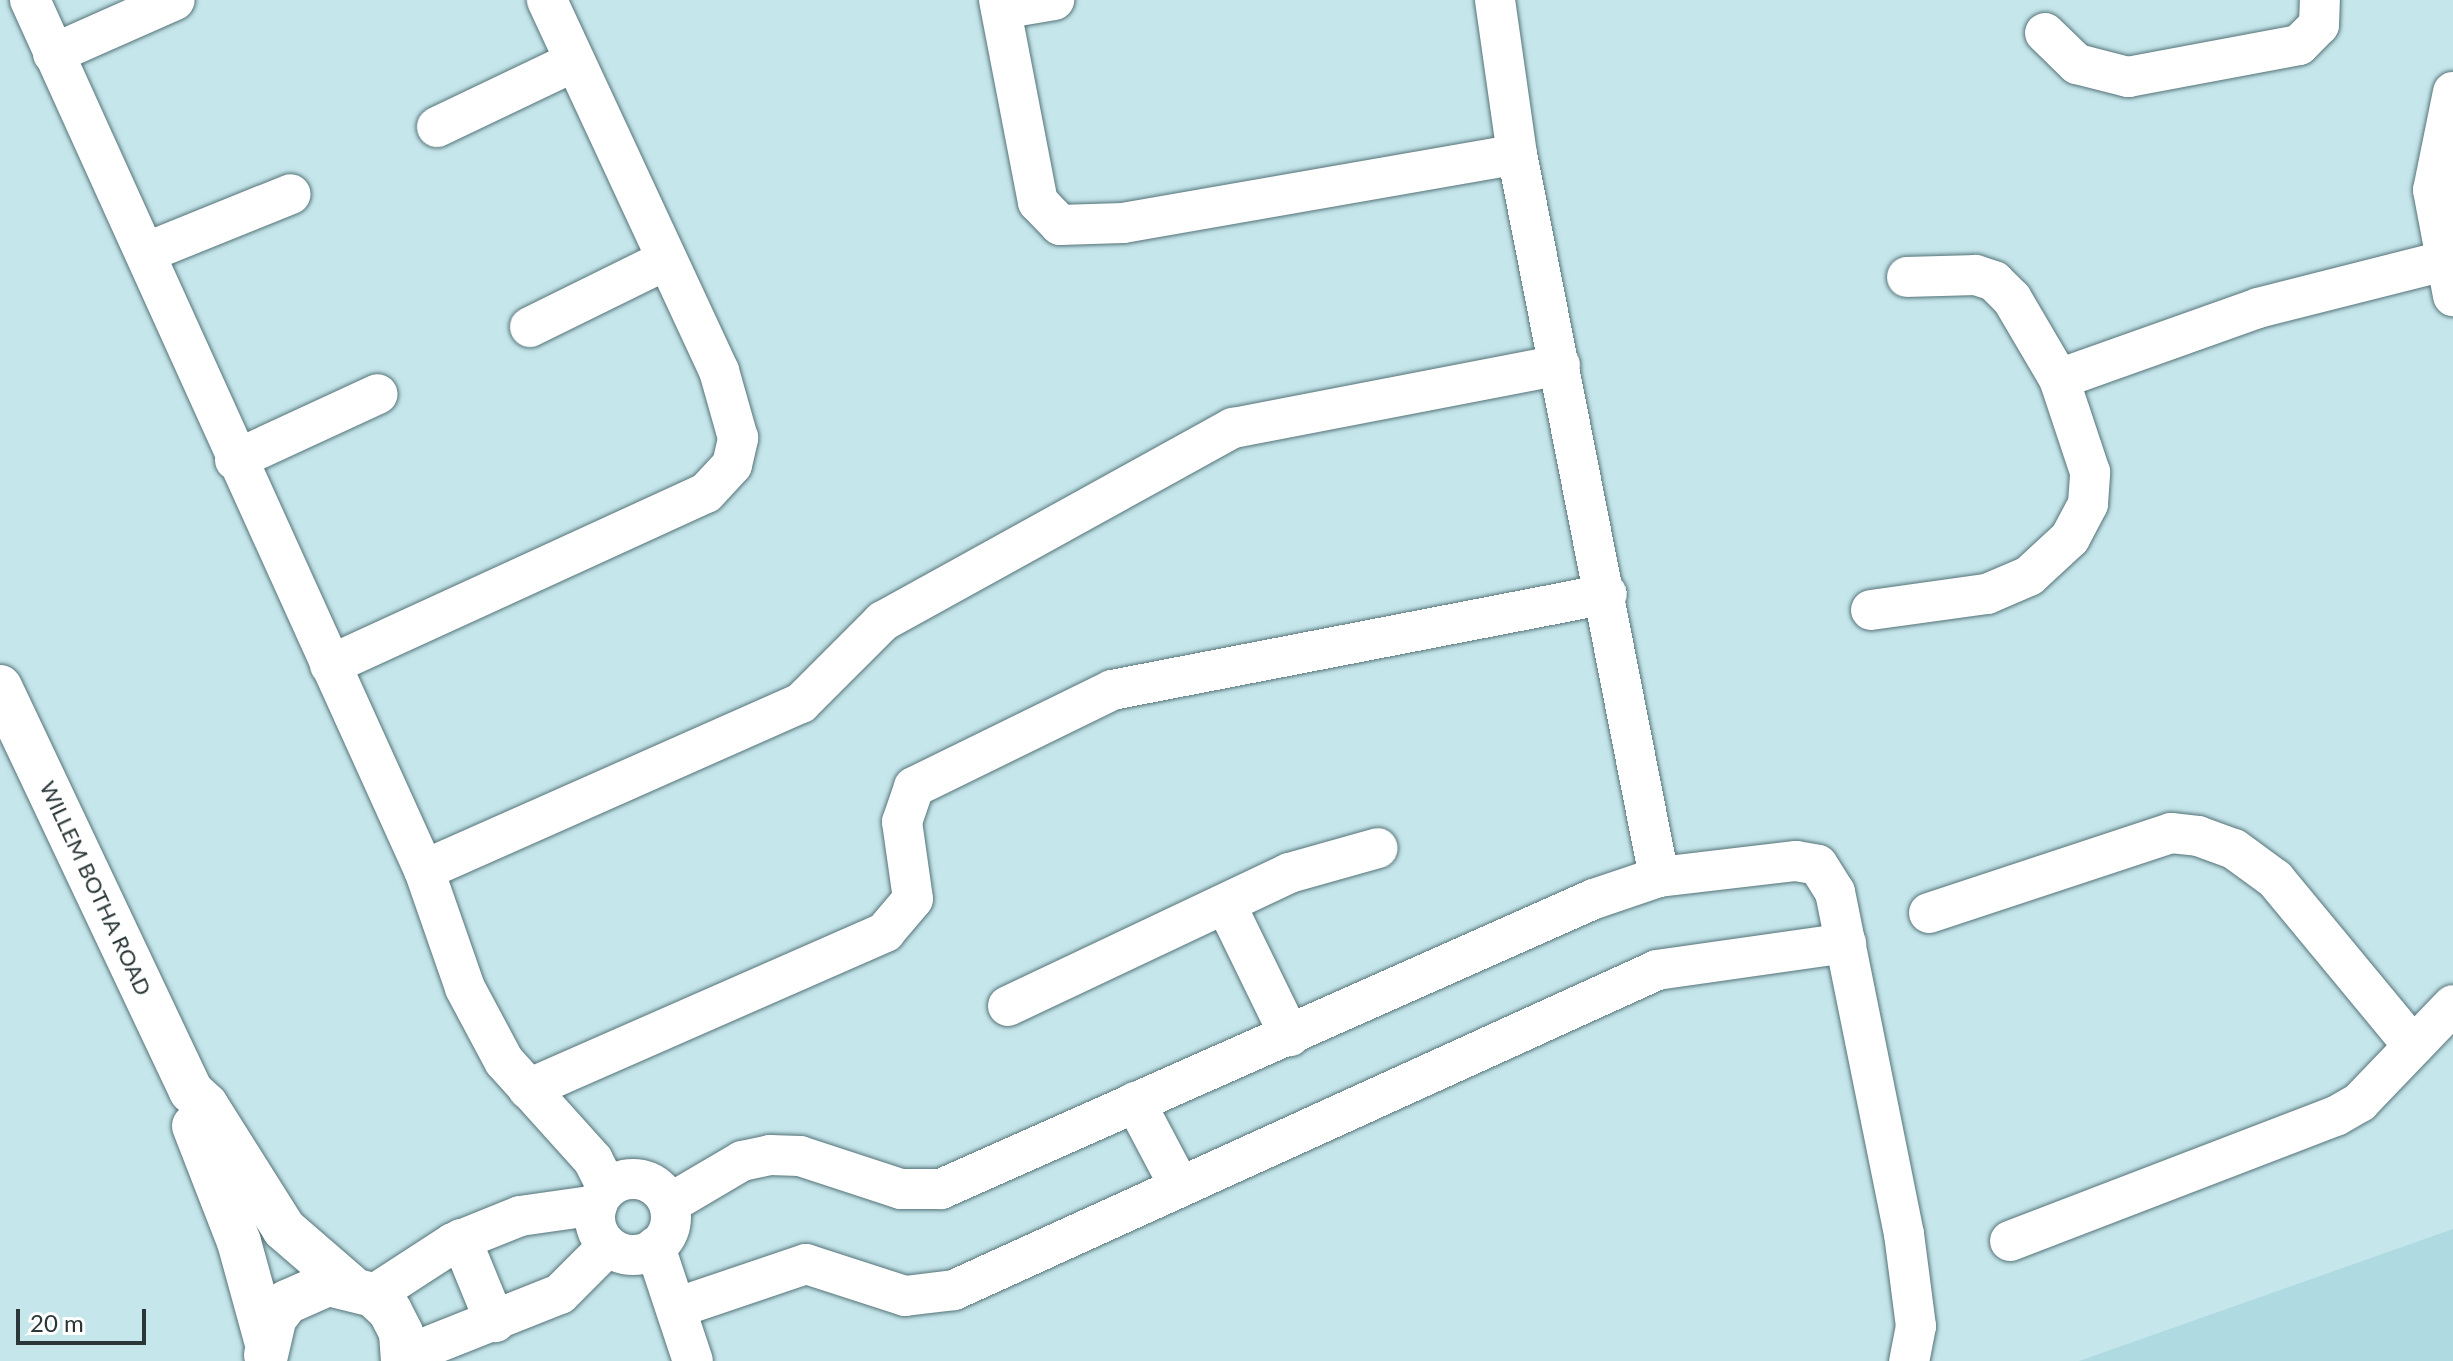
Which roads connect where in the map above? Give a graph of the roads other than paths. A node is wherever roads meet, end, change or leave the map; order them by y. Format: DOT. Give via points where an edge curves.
graph roads {
  1 [pos="30,0"];
  2 [pos="175,0"];
  3 [pos="547,0"];
  4 [pos="1054,0"];
  5 [pos="1495,0"];
  6 [pos="2320,0"];
  7 [pos="1000,5"];
  8 [pos="2045,33"];
  9 [pos="53,54"];
  10 [pos="573,62"];
  11 [pos="2453,92"];
  12 [pos="437,127"];
  13 [pos="1517,154"];
  14 [pos="291,194"];
  15 [pos="145,253"];
  16 [pos="666,260"];
  17 [pos="1907,277"];
  18 [pos="2449,279"];
  19 [pos="530,327"];
  20 [pos="1560,365"];
  21 [pos="2059,379"];
  22 [pos="378,394"];
  23 [pos="235,460"];
  24 [pos="1607,594"];
  25 [pos="1871,610"];
  26 [pos="330,665"];
  27 [pos="0,687"];
  28 [pos="1378,848"];
  29 [pos="424,870"];
  30 [pos="1659,877"];
  31 [pos="1226,905"];
  32 [pos="1929,913"];
  33 [pos="1846,943"];
  34 [pos="2453,1005"];
  35 [pos="1008,1006"];
  36 [pos="1290,1036"];
  37 [pos="2413,1046"];
  38 [pos="528,1089"];
  39 [pos="191,1091"];
  40 [pos="1135,1102"];
  41 [pos="1180,1187"];
  42 [pos="602,1197"];
  43 [pos="669,1204"];
  44 [pos="461,1239"];
  45 [pos="2010,1241"];
  46 [pos="608,1246"];
  47 [pos="655,1247"];
  48 [pos="362,1291"];
  49 [pos="679,1307"];
  50 [pos="495,1322"];
  51 [pos="266,1350"];
  52 [pos="403,1359"];
  53 [pos="693,1361"];
  54 [pos="1909,1361"];
  1 -- 9 [label="street"];
  2 -- 9 [label="street"];
  3 -- 10 [label="street"];
  4 -- 7 [label="street"];
  5 -- 13 [label="street"];
  6 -- 8 [label="street" via="2319,25 2299,45 2128,77 2077,64"];
  7 -- 13 [label="street" via="1038,202 1060,225 1123,223"];
  9 -- 15 [label="street"];
  10 -- 12 [label="street"];
  10 -- 16 [label="street"];
  11 -- 18 [label="street" via="2433,190"];
  13 -- 20 [label="street"];
  14 -- 15 [label="street"];
  15 -- 23 [label="street"];
  16 -- 19 [label="street"];
  16 -- 26 [label="street" via="732,406 738,438 721,482"];
  17 -- 21 [label="street" via="1975,275 1994,281"];
  18 -- 21 [label="street" via="2258,308"];
  20 -- 24 [label="street"];
  20 -- 29 [label="street" via="1270,418 1224,432 883,621 801,703"];
  21 -- 25 [label="street" via="2090,472 2088,504 2070,538 2029,576 1987,594"];
  22 -- 23 [label="street"];
  23 -- 26 [label="street"];
  24 -- 30 [label="street"];
  24 -- 38 [label="street" via="1112,690 914,787 902,822 913,899 885,932"];
  26 -- 29 [label="street"];
  27 -- 39 [label="street, WILLEM BOTHA ROAD"];
  28 -- 31 [label="street" via="1289,873"];
  29 -- 38 [label="street" via="465,988 504,1061"];
  30 -- 33 [label="street" via="1796,861 1818,865 1835,892"];
  30 -- 36 [label="street" via="1594,899"];
  31 -- 35 [label="street"];
  31 -- 36 [label="street"];
  32 -- 37 [label="street" via="2171,833 2198,836 2234,849 2275,879"];
  33 -- 41 [label="street" via="1657,970"];
  33 -- 54 [label="street" via="1904,1234 1916,1326"];
  34 -- 37 [label="street"];
  36 -- 40 [label="street"];
  37 -- 45 [label="street" via="2360,1102 2315,1127"];
  38 -- 42 [label="street" via="593,1160"];
  39 -- 48 [label="street, WILLEM BOTHA ROAD" via="206,1105 284,1229"];
  39 -- 51 [label="street, WILLEM BOTHA ROAD" via="201,1151 239,1242"];
  40 -- 41 [label="street"];
  40 -- 43 [label="street" via="941,1189 901,1189 800,1156 770,1155 742,1161"];
  41 -- 49 [label="street" via="934,1295 905,1296 806,1264"];
  42 -- 43 [label="street" via="634,1179 649,1183"];
  42 -- 44 [label="street" via="537,1210"];
  42 -- 46 [label="street" via="595,1223"];
  43 -- 47 [label="street" via="667,1233"];
  44 -- 48 [label="street"];
  44 -- 50 [label="street"];
  46 -- 47 [label="street" via="623,1254"];
  46 -- 50 [label="street" via="560,1294"];
  47 -- 49 [label="street"];
  48 -- 51 [label="street" via="306,1290 287,1302"];
  48 -- 52 [label="street, WILLEM BOTHA ROAD" via="401,1333"];
  49 -- 53 [label="street"];
  50 -- 52 [label="street"];
}
